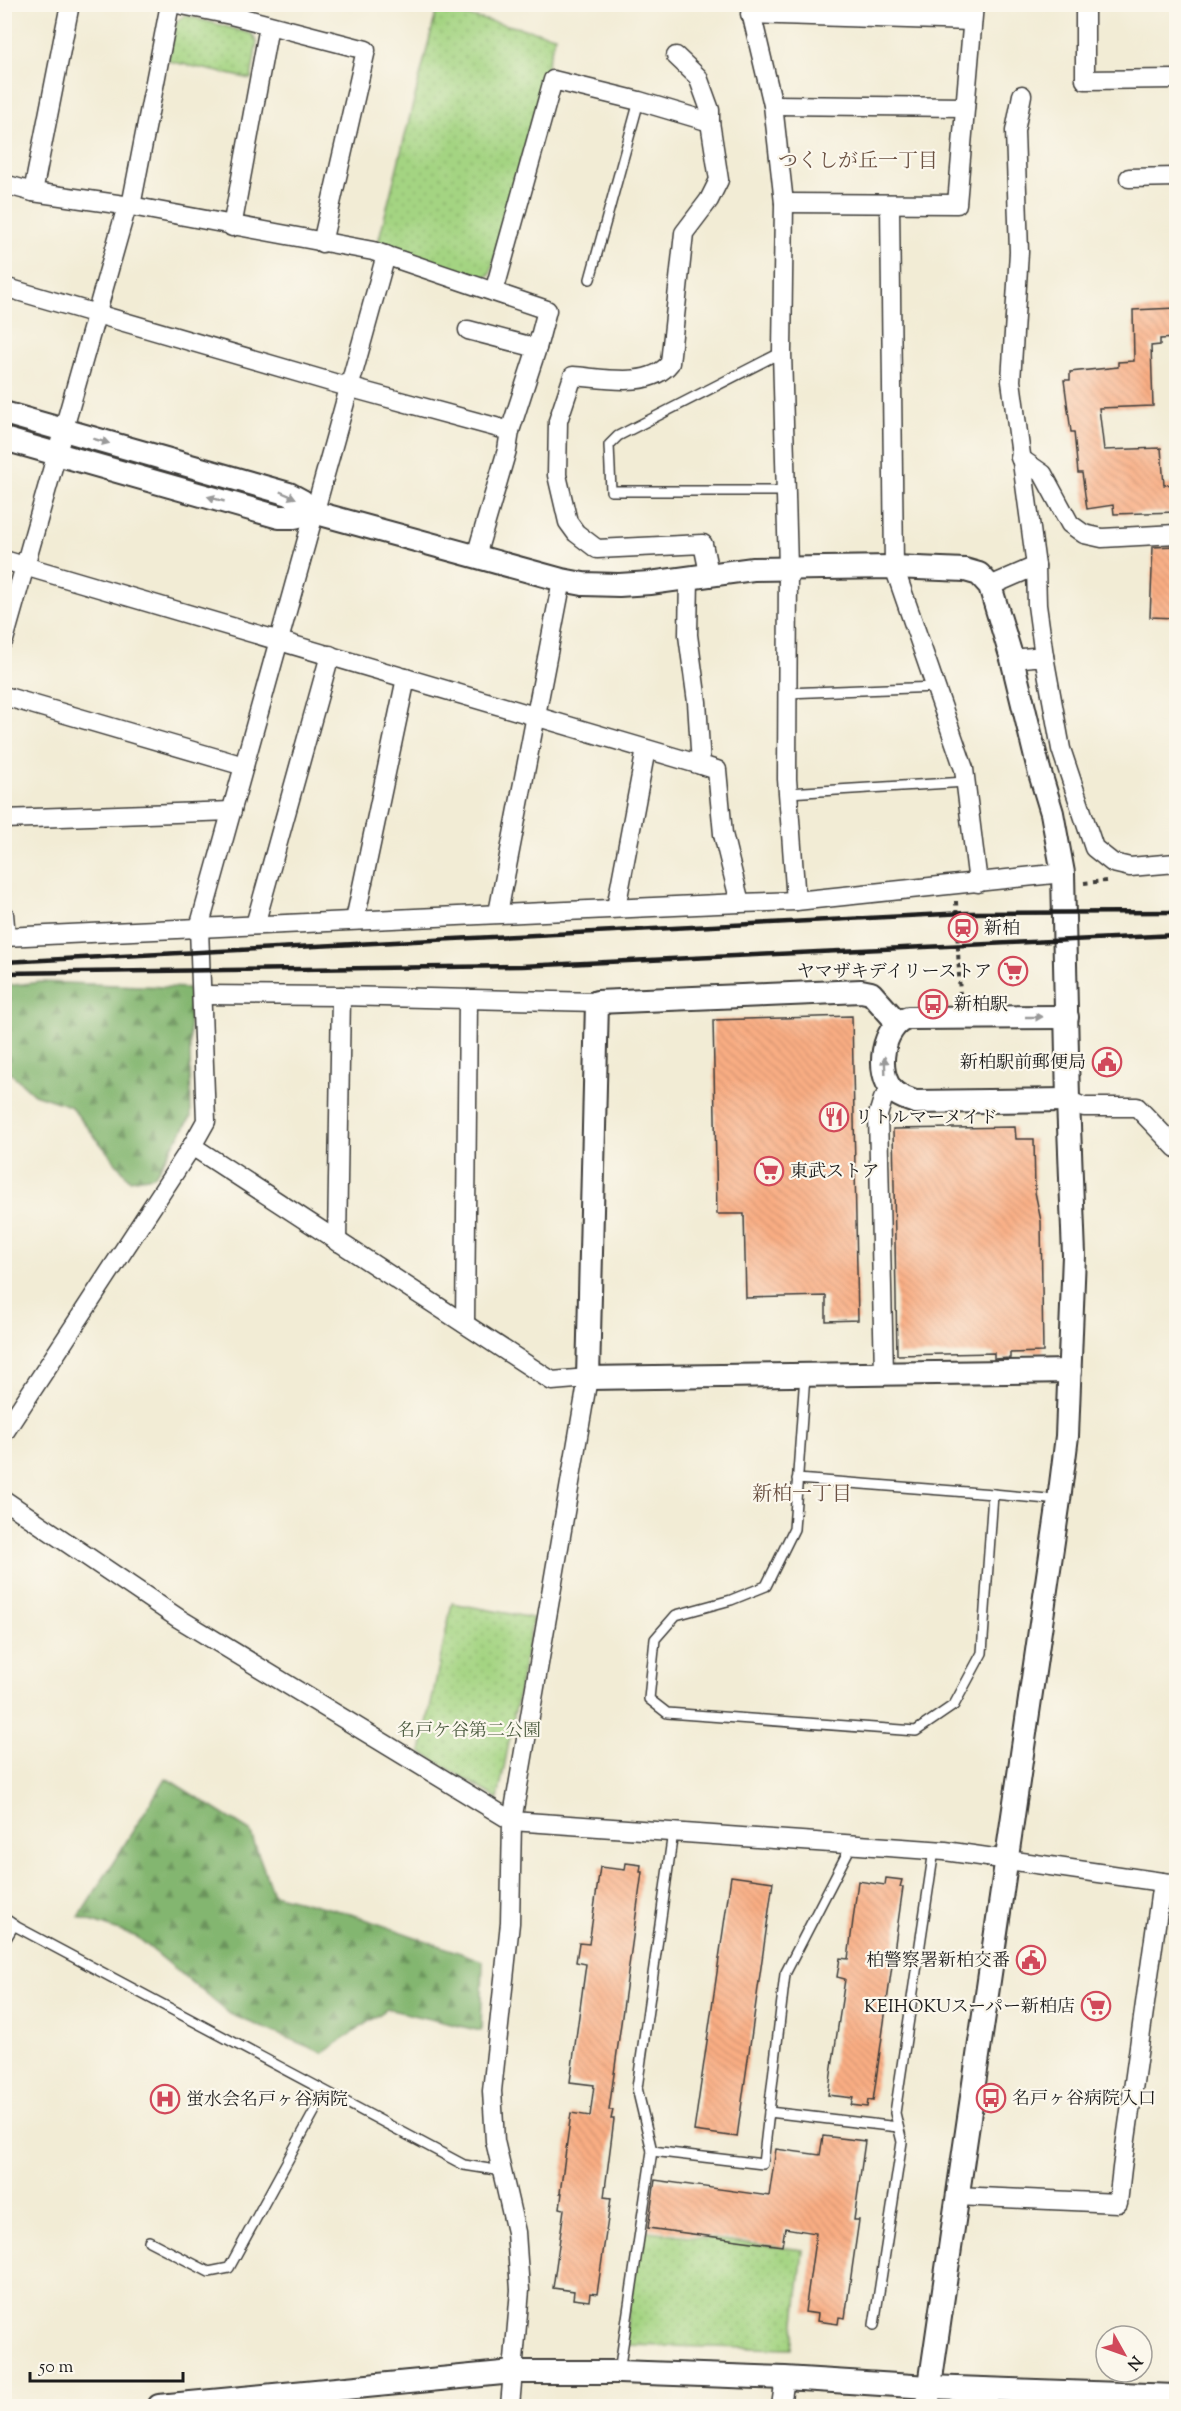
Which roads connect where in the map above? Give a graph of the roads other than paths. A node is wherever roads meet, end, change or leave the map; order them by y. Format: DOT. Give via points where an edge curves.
graph roads {
  1 [pos="70,4"];
  2 [pos="170,4"];
  3 [pos="177,4"];
  4 [pos="1085,4"];
  5 [pos="750,9"];
  6 [pos="973,13"];
  7 [pos="269,26"];
  8 [pos="676,56"];
  9 [pos="1176,79"];
  10 [pos="1023,95"];
  11 [pos="639,101"];
  12 [pos="773,105"];
  13 [pos="965,107"];
  14 [pos="710,122"];
  15 [pos="1176,177"];
  16 [pos="1129,178"];
  17 [pos="4,184"];
  18 [pos="33,192"];
  19 [pos="784,203"];
  20 [pos="890,204"];
  21 [pos="129,206"];
  22 [pos="232,227"];
  23 [pos="322,243"];
  24 [pos="386,255"];
  25 [pos="590,279"];
  26 [pos="4,286"];
  27 [pos="494,292"];
  28 [pos="97,313"];
  29 [pos="468,330"];
  30 [pos="537,348"];
  31 [pos="782,352"];
  32 [pos="348,387"];
  33 [pos="4,413"];
  34 [pos="64,430"];
  35 [pos="510,431"];
  36 [pos="4,439"];
  37 [pos="57,454"];
  38 [pos="1020,458"];
  39 [pos="784,491"];
  40 [pos="313,512"];
  41 [pos="1176,534"];
  42 [pos="476,556"];
  43 [pos="4,560"];
  44 [pos="1036,566"];
  45 [pos="25,567"];
  46 [pos="788,567"];
  47 [pos="894,567"];
  48 [pos="699,575"];
  49 [pos="562,580"];
  50 [pos="990,586"];
  51 [pos="4,640"];
  52 [pos="279,640"];
  53 [pos="330,655"];
  54 [pos="1044,656"];
  55 [pos="1012,659"];
  56 [pos="406,678"];
  57 [pos="936,687"];
  58 [pos="787,693"];
  59 [pos="4,696"];
  60 [pos="536,717"];
  61 [pos="646,749"];
  62 [pos="701,765"];
  63 [pos="244,766"];
  64 [pos="966,782"];
  65 [pos="788,793"];
  66 [pos="232,811"];
  67 [pos="4,819"];
  68 [pos="1176,863"];
  69 [pos="1062,873"];
  70 [pos="978,883"];
  71 [pos="796,901"];
  72 [pos="740,903"];
  73 [pos="616,908"];
  74 [pos="498,913"];
  75 [pos="4,914"];
  76 [pos="355,920"];
  77 [pos="255,925"];
  78 [pos="199,928"];
  79 [pos="5,937"];
  80 [pos="202,996"];
  81 [pos="341,996"];
  82 [pos="468,999"];
  83 [pos="597,1002"];
  84 [pos="1067,1017"];
  85 [pos="897,1023"];
  86 [pos="893,1090"];
  87 [pos="1068,1101"];
  88 [pos="192,1146"];
  89 [pos="1176,1148"];
  90 [pos="337,1242"];
  91 [pos="465,1324"];
  92 [pos="1070,1371"];
  93 [pos="884,1373"];
  94 [pos="804,1375"];
  95 [pos="588,1378"];
  96 [pos="4,1433"];
  97 [pos="797,1479"];
  98 [pos="993,1494"];
  99 [pos="4,1500"];
  100 [pos="1059,1500"];
  101 [pos="512,1821"];
  102 [pos="673,1832"];
  103 [pos="852,1844"];
  104 [pos="934,1850"];
  105 [pos="1007,1861"];
  106 [pos="1169,1883"];
  107 [pos="4,1918"];
  108 [pos="14,1925"];
  109 [pos="4,1942"];
  110 [pos="325,2092"];
  111 [pos="769,2112"];
  112 [pos="898,2127"];
  113 [pos="652,2151"];
  114 [pos="502,2171"];
  115 [pos="957,2196"];
  116 [pos="149,2241"];
  117 [pos="874,2325"];
  118 [pos="619,2372"];
  119 [pos="513,2373"];
  120 [pos="785,2378"];
  121 [pos="1176,2396"];
  122 [pos="928,2397"];
  123 [pos="159,2406"];
  124 [pos="510,2406"];
  125 [pos="781,2406"];
  1 -- 18 [label="street"];
  2 -- 21 [label="street"];
  3 -- 7 [label="street"];
  4 -- 9 [label="street" via="1085,80"];
  5 -- 6 [label="street"];
  5 -- 12 [label="street"];
  6 -- 13 [label="street"];
  7 -- 22 [label="street"];
  7 -- 23 [label="street" via="366,50"];
  8 -- 14 [label="street" via="698,77 710,110"];
  10 -- 38 [label="street" via="1015,131 1019,252 1011,381"];
  11 -- 14 [label="street"];
  11 -- 25 [label="lane"];
  11 -- 27 [label="street" via="553,80"];
  12 -- 13 [label="street"];
  12 -- 19 [label="street"];
  13 -- 20 [label="street" via="957,204"];
  14 -- 48 [label="street" via="719,180 710,200 684,233 670,363 663,372 631,380 573,376 558,422 555,452 568,522 576,533 597,549 703,544"];
  15 -- 16 [label="street"];
  17 -- 18 [label="street"];
  18 -- 21 [label="street"];
  19 -- 20 [label="street"];
  19 -- 31 [label="street"];
  20 -- 47 [label="street"];
  21 -- 22 [label="street"];
  21 -- 28 [label="street"];
  22 -- 23 [label="street"];
  23 -- 24 [label="street"];
  24 -- 27 [label="street"];
  24 -- 32 [label="street"];
  26 -- 28 [label="street"];
  27 -- 30 [label="street" via="547,310"];
  28 -- 32 [label="street"];
  28 -- 34 [label="street"];
  29 -- 30 [label="street"];
  30 -- 35 [label="street"];
  31 -- 39 [label="street"];
  31 -- 39 [label="lane" via="618,436 609,445 610,491"];
  32 -- 35 [label="street"];
  32 -- 40 [label="street"];
  33 -- 34 [label="street"];
  34 -- 37 [label="street"];
  34 -- 40 [label="street, one-way" via="289,494"];
  35 -- 42 [label="street"];
  36 -- 37 [label="street"];
  40 -- 37 [label="street, one-way" via="279,517"];
  37 -- 45 [label="street"];
  38 -- 41 [label="street" via="1043,474 1070,524 1084,534 1102,538"];
  38 -- 44 [label="street"];
  39 -- 46 [label="street"];
  40 -- 42 [label="street"];
  40 -- 52 [label="street"];
  42 -- 49 [label="street"];
  43 -- 45 [label="street"];
  44 -- 50 [label="street"];
  44 -- 54 [label="street"];
  45 -- 51 [label="street"];
  45 -- 52 [label="street"];
  46 -- 47 [label="street"];
  46 -- 48 [label="street"];
  46 -- 58 [label="street"];
  47 -- 50 [label="street" via="965,570 979,574"];
  47 -- 57 [label="street"];
  48 -- 49 [label="street" via="619,585"];
  48 -- 62 [label="street" via="688,636"];
  49 -- 60 [label="street"];
  50 -- 55 [label="street"];
  52 -- 53 [label="street"];
  52 -- 63 [label="street"];
  53 -- 56 [label="street"];
  53 -- 77 [label="street"];
  54 -- 55 [label="street"];
  54 -- 68 [label="street" via="1061,749 1094,848 1113,863 1130,867"];
  55 -- 69 [label="street" via="1052,813"];
  56 -- 60 [label="street"];
  56 -- 76 [label="street"];
  57 -- 58 [label="lane"];
  57 -- 64 [label="street"];
  58 -- 65 [label="street"];
  59 -- 63 [label="street"];
  60 -- 61 [label="street"];
  60 -- 74 [label="street"];
  61 -- 62 [label="street"];
  61 -- 73 [label="street"];
  62 -- 72 [label="street" via="717,770 723,834"];
  63 -- 66 [label="street"];
  64 -- 65 [label="lane"];
  64 -- 70 [label="street"];
  65 -- 71 [label="street"];
  66 -- 67 [label="street"];
  66 -- 78 [label="street"];
  69 -- 70 [label="street"];
  69 -- 84 [label="street"];
  70 -- 71 [label="street"];
  71 -- 72 [label="street"];
  72 -- 73 [label="street"];
  73 -- 74 [label="street"];
  74 -- 76 [label="street"];
  75 -- 79 [label="street"];
  76 -- 77 [label="street"];
  77 -- 78 [label="street"];
  78 -- 79 [label="street"];
  78 -- 80 [label="street"];
  80 -- 81 [label="street"];
  80 -- 88 [label="street" via="206,1121"];
  81 -- 82 [label="street"];
  81 -- 90 [label="street"];
  82 -- 83 [label="street"];
  82 -- 91 [label="street"];
  83 -- 85 [label="street" via="861,991 871,993"];
  83 -- 95 [label="street"];
  85 -- 84 [label="street, one-way" via="908,1018"];
  84 -- 87 [label="street"];
  86 -- 85 [label="street, one-way" via="885,1077 884,1054 886,1040"];
  86 -- 87 [label="street" via="915,1102"];
  86 -- 93 [label="street" via="883,1100 878,1115"];
  87 -- 89 [label="street" via="1084,1107 1137,1107"];
  87 -- 92 [label="street" via="1074,1255"];
  88 -- 90 [label="street"];
  88 -- 96 [label="street"];
  90 -- 91 [label="street"];
  91 -- 95 [label="street" via="552,1381"];
  92 -- 93 [label="street"];
  92 -- 100 [label="street"];
  93 -- 94 [label="street"];
  94 -- 95 [label="street"];
  94 -- 97 [label="lane"];
  95 -- 101 [label="street"];
  97 -- 98 [label="lane"];
  97 -- 98 [label="lane" via="794,1529 766,1586 676,1615 655,1639 648,1699 667,1713 916,1731 954,1705 982,1653"];
  98 -- 100 [label="lane"];
  99 -- 101 [label="street" via="178,1618"];
  100 -- 105 [label="street"];
  101 -- 102 [label="street"];
  101 -- 114 [label="street" via="510,1923 492,2091 495,2141"];
  102 -- 103 [label="street"];
  102 -- 113 [label="lane" via="637,2088"];
  103 -- 104 [label="street"];
  103 -- 111 [label="lane" via="785,1974"];
  104 -- 105 [label="street"];
  104 -- 112 [label="lane" via="895,2113"];
  105 -- 106 [label="street"];
  105 -- 115 [label="street"];
  106 -- 115 [label="street" via="1118,2203"];
  107 -- 108 [label="lane"];
  108 -- 109 [label="lane"];
  108 -- 110 [label="lane"];
  110 -- 114 [label="lane" via="464,2165"];
  110 -- 116 [label="lane" via="228,2268 209,2272"];
  111 -- 112 [label="lane"];
  111 -- 113 [label="lane" via="763,2164"];
  112 -- 117 [label="lane" via="902,2142"];
  113 -- 118 [label="lane"];
  114 -- 119 [label="street" via="516,2232 520,2290"];
  115 -- 122 [label="street"];
  118 -- 119 [label="street"];
  118 -- 120 [label="street"];
  119 -- 123 [label="street"];
  119 -- 124 [label="street"];
  120 -- 122 [label="street"];
  120 -- 125 [label="street"];
  121 -- 122 [label="street"];
}
